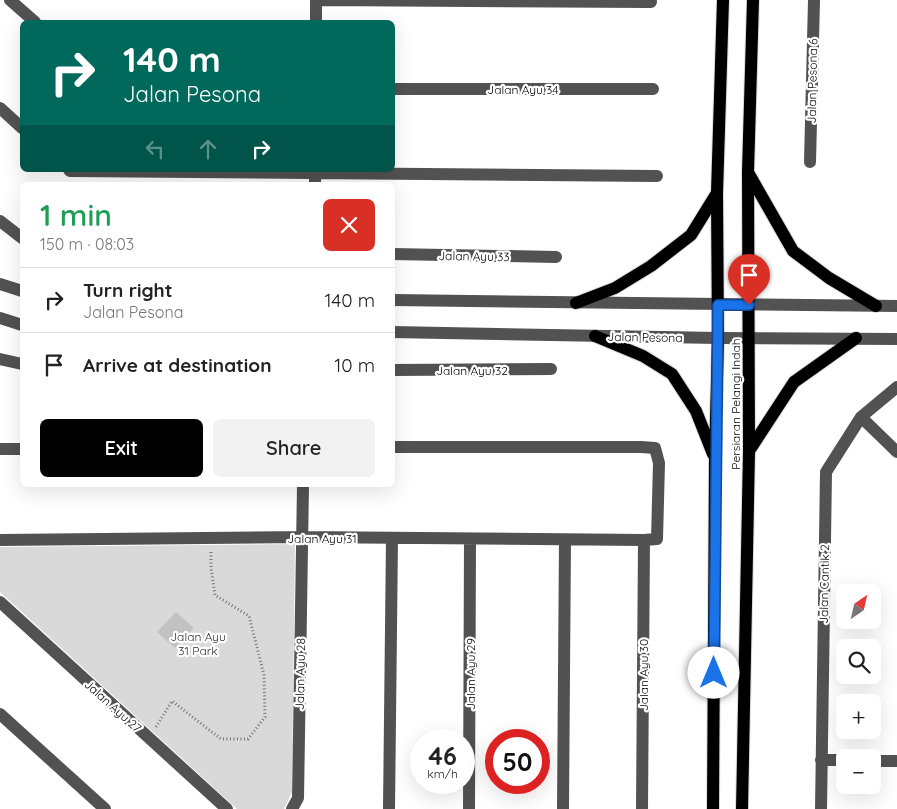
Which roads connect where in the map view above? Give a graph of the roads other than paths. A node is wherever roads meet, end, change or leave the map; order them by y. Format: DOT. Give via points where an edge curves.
graph roads {
  1 [pos="10,0"];
  2 [pos="316,0"];
  3 [pos="320,0"];
  4 [pos="723,0"];
  5 [pos="753,0"];
  6 [pos="814,0"];
  7 [pos="651,2"];
  8 [pos="34,20"];
  9 [pos="316,20"];
  10 [pos="395,89"];
  11 [pos="653,89"];
  12 [pos="0,108"];
  13 [pos="20,126"];
  14 [pos="810,162"];
  15 [pos="80,172"];
  16 [pos="748,172"];
  17 [pos="315,176"];
  18 [pos="657,176"];
  19 [pos="718,193"];
  20 [pos="0,221"];
  21 [pos="20,236"];
  22 [pos="395,254"];
  23 [pos="556,257"];
  24 [pos="0,284"];
  25 [pos="20,290"];
  26 [pos="395,300"];
  27 [pos="576,303"];
  28 [pos="718,305"];
  29 [pos="749,305"];
  30 [pos="876,306"];
  31 [pos="897,306"];
  32 [pos="0,318"];
  33 [pos="20,324"];
  34 [pos="395,332"];
  35 [pos="595,336"];
  36 [pos="749,337"];
  37 [pos="718,338"];
  38 [pos="856,338"];
  39 [pos="897,339"];
  40 [pos="0,359"];
  41 [pos="20,364"];
  42 [pos="395,370"];
  43 [pos="551,370"];
  44 [pos="897,387"];
  45 [pos="860,417"];
  46 [pos="395,447"];
  47 [pos="0,449"];
  48 [pos="20,449"];
  49 [pos="749,451"];
  50 [pos="897,452"];
  51 [pos="715,458"];
  52 [pos="302,487"];
  53 [pos="302,537"];
  54 [pos="392,538"];
  55 [pos="470,539"];
  56 [pos="0,540"];
  57 [pos="565,540"];
  58 [pos="648,540"];
  59 [pos="0,602"];
  60 [pos="0,714"];
  61 [pos="821,760"];
  62 [pos="836,760"];
  63 [pos="881,761"];
  64 [pos="897,761"];
  65 [pos="105,809"];
  66 [pos="227,809"];
  67 [pos="292,809"];
  68 [pos="390,809"];
  69 [pos="469,809"];
  70 [pos="563,809"];
  71 [pos="642,809"];
  72 [pos="713,809"];
  73 [pos="742,809"];
  74 [pos="820,809"];
  1 -- 8 [label="street"];
  2 -- 9 [label="street"];
  3 -- 7 [label="street"];
  4 -- 19 [label="main road, Persiaran Pelangi Indah"];
  5 -- 16 [label="main road, Persiaran Pelangi Indah"];
  6 -- 14 [label="street, Jalan Pesona 6"];
  10 -- 11 [label="street, Jalan Ayu 34"];
  12 -- 13 [label="street"];
  15 -- 17 [label="street"];
  16 -- 29 [label="main road, Persiaran Pelangi Indah"];
  16 -- 30 [label="main road" via="793,251 829,278"];
  17 -- 18 [label="street"];
  19 -- 27 [label="main road" via="691,235 651,266 615,288"];
  19 -- 28 [label="main road, Persiaran Pelangi Indah"];
  20 -- 21 [label="street"];
  22 -- 23 [label="street, Jalan Ayu 33"];
  24 -- 25 [label="street"];
  26 -- 27 [label="street"];
  27 -- 28 [label="street"];
  28 -- 29 [label="street"];
  28 -- 37 [label="main road, Persiaran Pelangi Indah"];
  29 -- 30 [label="street"];
  29 -- 36 [label="main road, Persiaran Pelangi Indah"];
  30 -- 31 [label="street"];
  32 -- 33 [label="street"];
  34 -- 35 [label="street, Jalan Pesona"];
  35 -- 37 [label="street, Jalan Pesona"];
  35 -- 51 [label="main road" via="643,356 672,374 696,411"];
  36 -- 37 [label="street, Jalan Pesona"];
  36 -- 38 [label="street, Jalan Pesona"];
  36 -- 49 [label="main road, Persiaran Pelangi Indah"];
  37 -- 51 [label="main road, Persiaran Pelangi Indah"];
  38 -- 39 [label="street, Jalan Pesona"];
  38 -- 49 [label="main road" via="794,382"];
  40 -- 41 [label="street"];
  42 -- 43 [label="street, Jalan Ayu 32"];
  44 -- 45 [label="street, Jalan Cantik 2"];
  45 -- 50 [label="street"];
  45 -- 61 [label="street, Jalan Cantik 2" via="826,472"];
  46 -- 58 [label="street, Jalan Ayu 30" via="655,448 660,463 658,534 657,539"];
  47 -- 48 [label="street"];
  49 -- 73 [label="main road, Persiaran Pelangi Indah"];
  51 -- 72 [label="main road, Persiaran Pelangi Indah"];
  52 -- 53 [label="street, Jalan Ayu 28"];
  53 -- 54 [label="street, Jalan Ayu 31"];
  53 -- 56 [label="street, Jalan Ayu 31"];
  53 -- 67 [label="street, Jalan Ayu 28" via="298,798"];
  54 -- 55 [label="street, Jalan Ayu 31"];
  54 -- 68 [label="street"];
  55 -- 57 [label="street, Jalan Ayu 31"];
  55 -- 69 [label="street, Jalan Ayu 29"];
  57 -- 58 [label="street, Jalan Ayu 31"];
  57 -- 70 [label="street"];
  58 -- 71 [label="street, Jalan Ayu 30"];
  59 -- 66 [label="street, Jalan Ayu 27"];
  60 -- 65 [label="street"];
  61 -- 62 [label="street"];
  61 -- 74 [label="street, Jalan Cantik 2"];
  63 -- 64 [label="street"];
}
